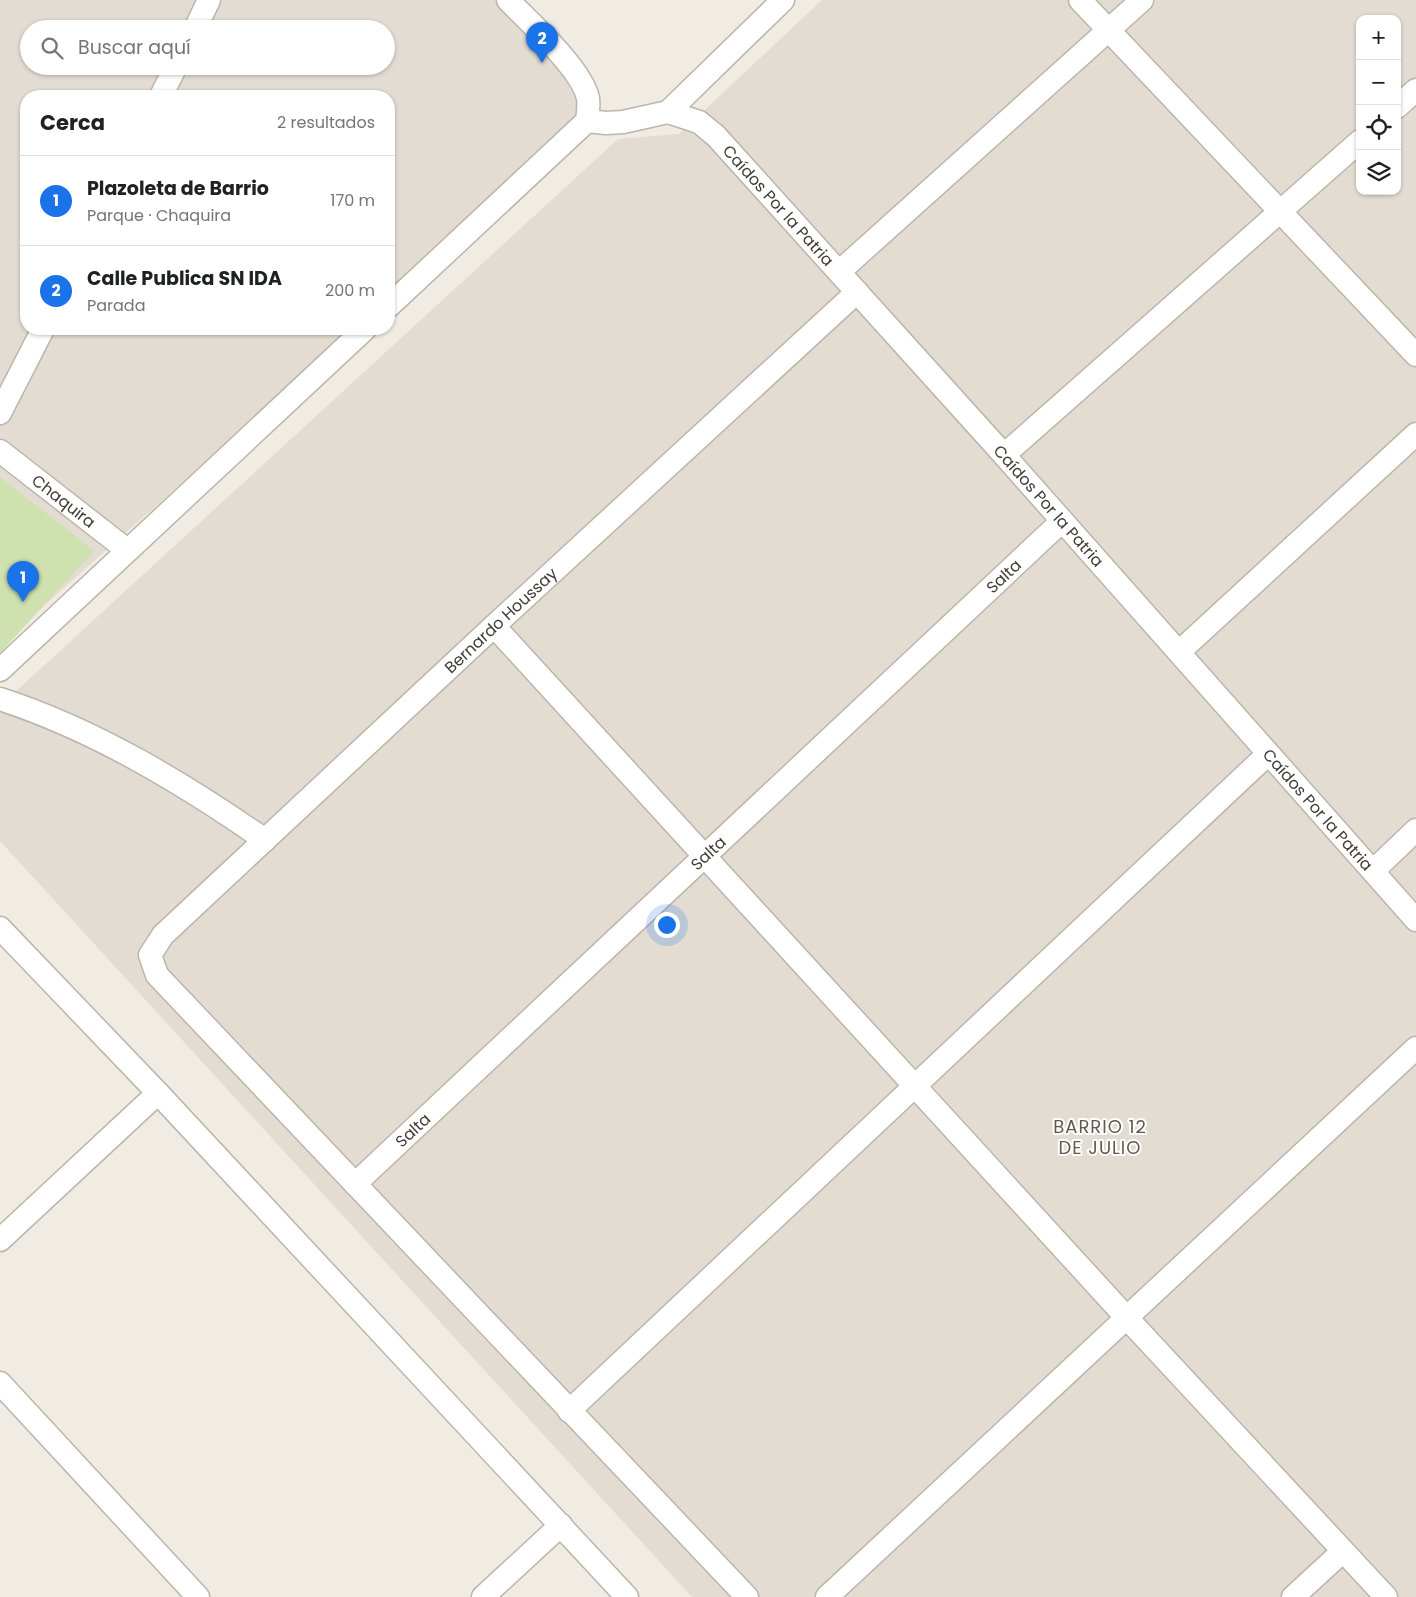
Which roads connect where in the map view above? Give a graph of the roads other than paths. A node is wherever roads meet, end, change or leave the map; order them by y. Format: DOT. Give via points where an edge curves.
graph roads {
  1 [pos="209,0"];
  2 [pos="508,0"];
  3 [pos="783,0"];
  4 [pos="1080,0"];
  5 [pos="1142,0"];
  6 [pos="199,20"];
  7 [pos="1108,30"];
  8 [pos="171,75"];
  9 [pos="163,90"];
  10 [pos="1416,90"];
  11 [pos="1399,105"];
  12 [pos="668,112"];
  13 [pos="587,121"];
  14 [pos="1356,146"];
  15 [pos="1281,213"];
  16 [pos="840,271"];
  17 [pos="856,292"];
  18 [pos="395,300"];
  19 [pos="40,335"];
  20 [pos="358,335"];
  21 [pos="1416,354"];
  22 [pos="0,413"];
  23 [pos="1416,434"];
  24 [pos="0,452"];
  25 [pos="1004,455"];
  26 [pos="1061,522"];
  27 [pos="127,550"];
  28 [pos="494,626"];
  29 [pos="1179,652"];
  30 [pos="0,670"];
  31 [pos="0,699"];
  32 [pos="1268,754"];
  33 [pos="1416,830"];
  34 [pos="264,840"];
  35 [pos="705,857"];
  36 [pos="1373,871"];
  37 [pos="1416,920"];
  38 [pos="0,928"];
  39 [pos="1416,1048"];
  40 [pos="915,1086"];
  41 [pos="158,1093"];
  42 [pos="355,1184"];
  43 [pos="0,1240"];
  44 [pos="1126,1318"];
  45 [pos="0,1383"];
  46 [pos="569,1412"];
  47 [pos="561,1525"];
  48 [pos="1342,1552"];
  49 [pos="198,1597"];
  50 [pos="483,1597"];
  51 [pos="627,1597"];
  52 [pos="747,1597"];
  53 [pos="827,1597"];
  54 [pos="1293,1597"];
  55 [pos="1386,1597"];
  1 -- 6 [label="street"];
  2 -- 13 [label="street" via="579,80 588,98"];
  3 -- 12 [label="street"];
  4 -- 7 [label="street"];
  5 -- 7 [label="street"];
  7 -- 15 [label="street"];
  7 -- 16 [label="street"];
  8 -- 9 [label="street"];
  10 -- 11 [label="street"];
  12 -- 13 [label="street" via="623,122"];
  12 -- 16 [label="street, Caídos Por la Patria" via="699,122 716,136"];
  13 -- 18 [label="street"];
  14 -- 15 [label="street"];
  15 -- 21 [label="street"];
  15 -- 25 [label="street"];
  16 -- 17 [label="street, Caídos Por la Patria"];
  17 -- 25 [label="street, Caídos Por la Patria"];
  17 -- 28 [label="street, Bernardo Houssay"];
  19 -- 22 [label="street"];
  20 -- 27 [label="street"];
  23 -- 29 [label="street"];
  24 -- 27 [label="street, Chaquira"];
  25 -- 26 [label="street, Caídos Por la Patria"];
  26 -- 29 [label="street, Caídos Por la Patria"];
  26 -- 35 [label="street, Salta"];
  27 -- 30 [label="street"];
  28 -- 34 [label="street, Bernardo Houssay"];
  28 -- 35 [label="street"];
  29 -- 32 [label="street, Caídos Por la Patria"];
  31 -- 34 [label="street" via="36,711 110,746 208,800"];
  32 -- 36 [label="street, Caídos Por la Patria"];
  32 -- 40 [label="street"];
  33 -- 36 [label="street"];
  34 -- 42 [label="street, Bernardo Houssay" via="163,935 150,955 157,975"];
  35 -- 40 [label="street"];
  35 -- 42 [label="street, Salta"];
  36 -- 37 [label="street, Caídos Por la Patria"];
  38 -- 41 [label="street"];
  39 -- 44 [label="street"];
  40 -- 44 [label="street"];
  40 -- 46 [label="street"];
  41 -- 43 [label="street"];
  41 -- 47 [label="street"];
  42 -- 46 [label="street"];
  44 -- 48 [label="street"];
  44 -- 53 [label="street"];
  45 -- 49 [label="street"];
  46 -- 52 [label="street"];
  47 -- 50 [label="street"];
  47 -- 51 [label="street"];
  48 -- 54 [label="street"];
  48 -- 55 [label="street"];
}
